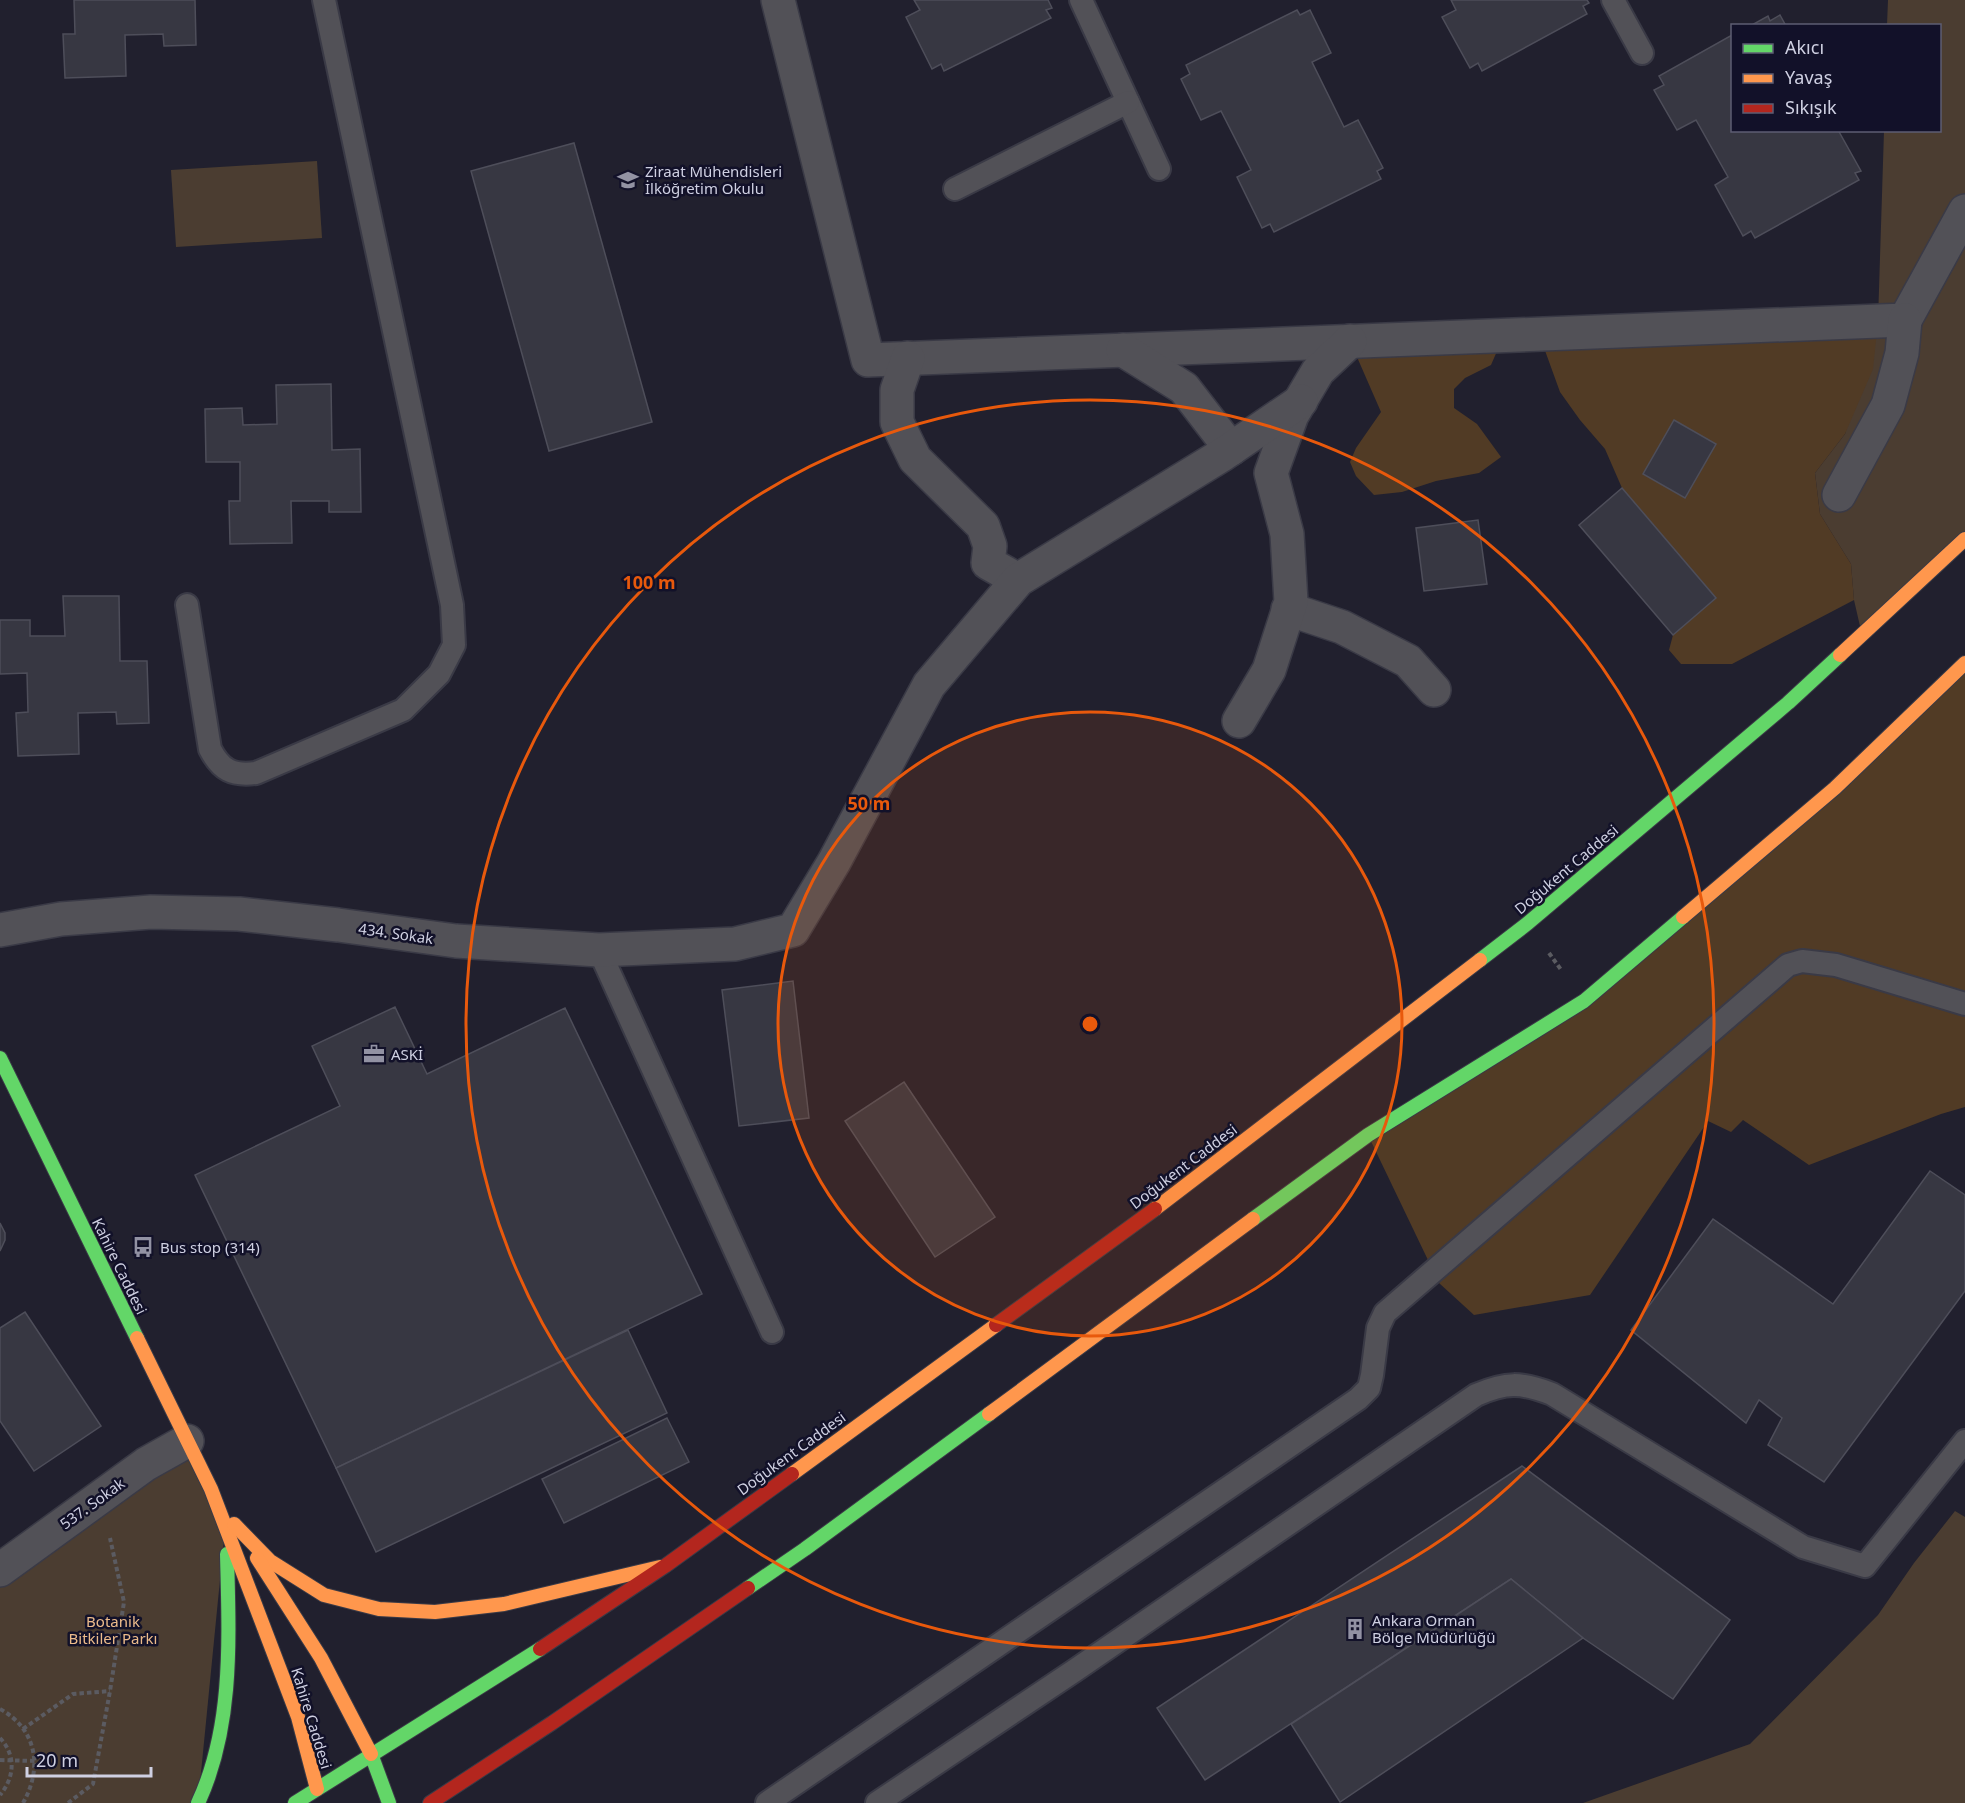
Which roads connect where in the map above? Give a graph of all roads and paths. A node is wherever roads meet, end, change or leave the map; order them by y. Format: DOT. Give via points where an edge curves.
graph roads {
  1 [pos="324,0"];
  2 [pos="778,0"];
  3 [pos="1081,0"];
  4 [pos="1613,0"];
  5 [pos="1642,53"];
  6 [pos="1128,102"];
  7 [pos="1159,169"];
  8 [pos="955,189"];
  9 [pos="1965,211"];
  10 [pos="1905,320"];
  11 [pos="1350,341"];
  12 [pos="1123,350"];
  13 [pos="908,358"];
  14 [pos="1301,401"];
  15 [pos="1231,448"];
  16 [pos="1839,495"];
  17 [pos="1965,539"];
  18 [pos="1018,580"];
  19 [pos="187,604"];
  20 [pos="1288,609"];
  21 [pos="1965,663"];
  22 [pos="1434,690"];
  23 [pos="1239,721"];
  24 [pos="1528,923"];
  25 [pos="0,930"];
  26 [pos="599,950"];
  27 [pos="1584,1001"];
  28 [pos="1965,1004"];
  29 [pos="0,1058"];
  30 [pos="772,1332"];
  31 [pos="187,1441"];
  32 [pos="1965,1441"];
  33 [pos="101,1496"];
  34 [pos="230,1526"];
  35 [pos="665,1566"];
  36 [pos="0,1570"];
  37 [pos="111,1691"];
  38 [pos="0,1709"];
  39 [pos="23,1729"];
  40 [pos="0,1738"];
  41 [pos="371,1754"];
  42 [pos="0,1760"];
  43 [pos="12,1760"];
  44 [pos="35,1761"];
  45 [pos="317,1789"];
  46 [pos="0,1795"];
  47 [pos="23,1803"];
  48 [pos="68,1803"];
  49 [pos="198,1803"];
  50 [pos="295,1803"];
  51 [pos="320,1803"];
  52 [pos="389,1803"];
  53 [pos="430,1803"];
  54 [pos="767,1803"];
  55 [pos="877,1803"];
  1 -- 19 [label="lane" via="452,604 454,645 439,674 403,710 256,773 237,774 216,761 210,749"];
  2 -- 13 [label="street" via="868,360"];
  3 -- 6 [label="lane"];
  4 -- 5 [label="lane"];
  6 -- 7 [label="lane"];
  6 -- 8 [label="lane"];
  9 -- 10 [label="street"];
  10 -- 11 [label="street"];
  10 -- 16 [label="street" via="1902,353 1888,405"];
  11 -- 12 [label="street"];
  11 -- 14 [label="street" via="1318,371"];
  12 -- 13 [label="street"];
  12 -- 15 [label="street" via="1184,387"];
  13 -- 18 [label="street" via="897,390 897,422 915,459 983,526 990,546 988,563"];
  14 -- 15 [label="street"];
  14 -- 20 [label="street" via="1292,415 1271,474 1287,534 1291,602"];
  15 -- 18 [label="street"];
  17 -- 24 [label="main road, Doğukent Caddesi" via="1788,703"];
  18 -- 26 [label="street, 434. Sokak" via="929,685 793,930 735,944"];
  20 -- 22 [label="street" via="1342,627 1408,661"];
  20 -- 23 [label="street" via="1269,670"];
  21 -- 27 [label="main road" via="1835,788"];
  24 -- 27 [label="path"];
  24 -- 35 [label="main road, Doğukent Caddesi" via="1136,1224"];
  25 -- 26 [label="street, 434. Sokak" via="61,919 151,912 239,914 456,941"];
  26 -- 30 [label="lane"];
  27 -- 53 [label="main road" via="1368,1135 805,1550"];
  28 -- 54 [label="lane" via="1836,965 1802,961 1788,965 1385,1313 1378,1328 1369,1388 1358,1399"];
  29 -- 31 [label="main road, Kahire Caddesi"];
  31 -- 33 [label="street, 537. Sokak"];
  31 -- 34 [label="main road, Kahire Caddesi"];
  32 -- 55 [label="lane" via="1865,1566 1803,1547 1552,1394 1513,1384 1496,1387 1476,1395"];
  33 -- 36 [label="street, 537. Sokak"];
  33 -- 37 [label="path" via="124,1602"];
  34 -- 35 [label="main road" via="270,1561 324,1594 379,1609 435,1612 504,1604"];
  34 -- 41 [label="main road, Kahire Caddesi" via="321,1658"];
  34 -- 45 [label="main road, Kahire Caddesi" via="298,1717"];
  34 -- 49 [label="main road" via="223,1726 213,1771"];
  35 -- 41 [label="main road, Doğukent Caddesi"];
  37 -- 39 [label="path" via="73,1694"];
  37 -- 48 [label="path" via="93,1784"];
  38 -- 39 [label="path"];
  39 -- 44 [label="path" via="33,1747"];
  40 -- 43 [label="path"];
  41 -- 45 [label="main road, Doğukent Caddesi"];
  41 -- 52 [label="main road, Kahire Caddesi"];
  42 -- 43 [label="path"];
  43 -- 44 [label="path"];
  43 -- 46 [label="path" via="8,1785"];
  44 -- 47 [label="path" via="32,1789"];
  45 -- 50 [label="main road"];
  45 -- 51 [label="main road, Kahire Caddesi"];
}
